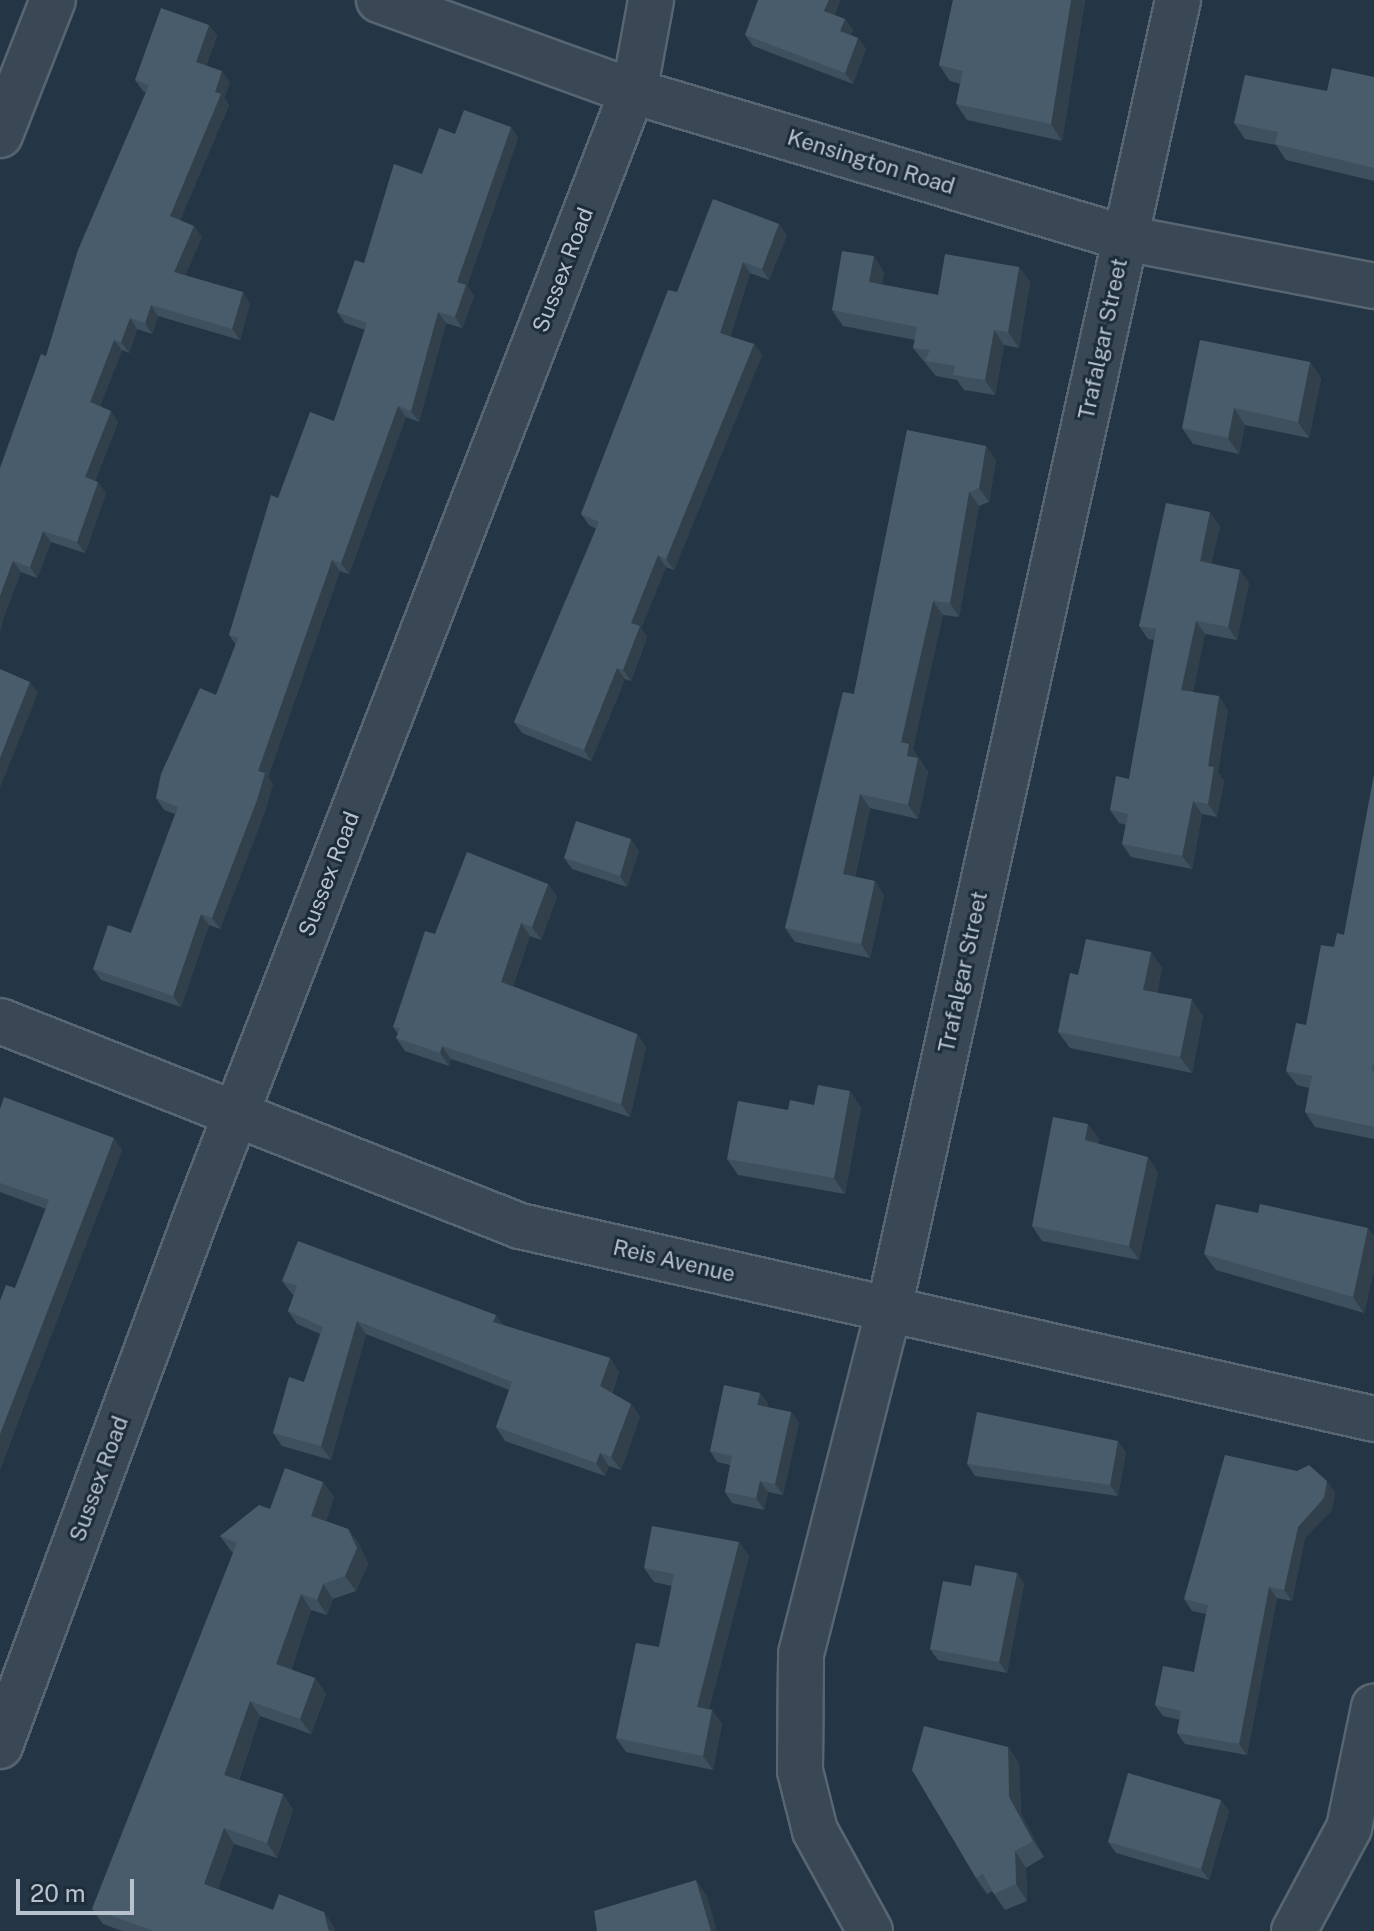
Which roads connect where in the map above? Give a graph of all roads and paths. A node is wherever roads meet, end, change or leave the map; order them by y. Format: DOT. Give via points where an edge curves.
graph roads {
  1 [pos="53,0"];
  2 [pos="379,0"];
  3 [pos="651,0"];
  4 [pos="1178,0"];
  5 [pos="633,91"];
  6 [pos="0,135"];
  7 [pos="1125,238"];
  8 [pos="1374,286"];
  9 [pos="0,1021"];
  10 [pos="236,1114"];
  11 [pos="889,1309"];
  12 [pos="1374,1419"];
  13 [pos="1374,1707"];
  14 [pos="0,1746"];
  15 [pos="870,1931"];
  16 [pos="1294,1931"];
  1 -- 6 [label="street"];
  2 -- 5 [label="street, Kensington Road"];
  3 -- 5 [label="street, Sussex Road"];
  4 -- 7 [label="street, Trafalgar Street"];
  5 -- 7 [label="street, Kensington Road"];
  5 -- 10 [label="street, Sussex Road"];
  7 -- 8 [label="street, Kensington Road"];
  7 -- 11 [label="street, Trafalgar Street"];
  9 -- 10 [label="street, Reis Avenue"];
  10 -- 11 [label="street, Reis Avenue" via="520,1226"];
  10 -- 14 [label="street, Sussex Road"];
  11 -- 12 [label="street, Reis Avenue"];
  11 -- 15 [label="street, Trafalgar Street" via="801,1654 795,1709 815,1831"];
  13 -- 16 [label="street" via="1349,1828"];
}
